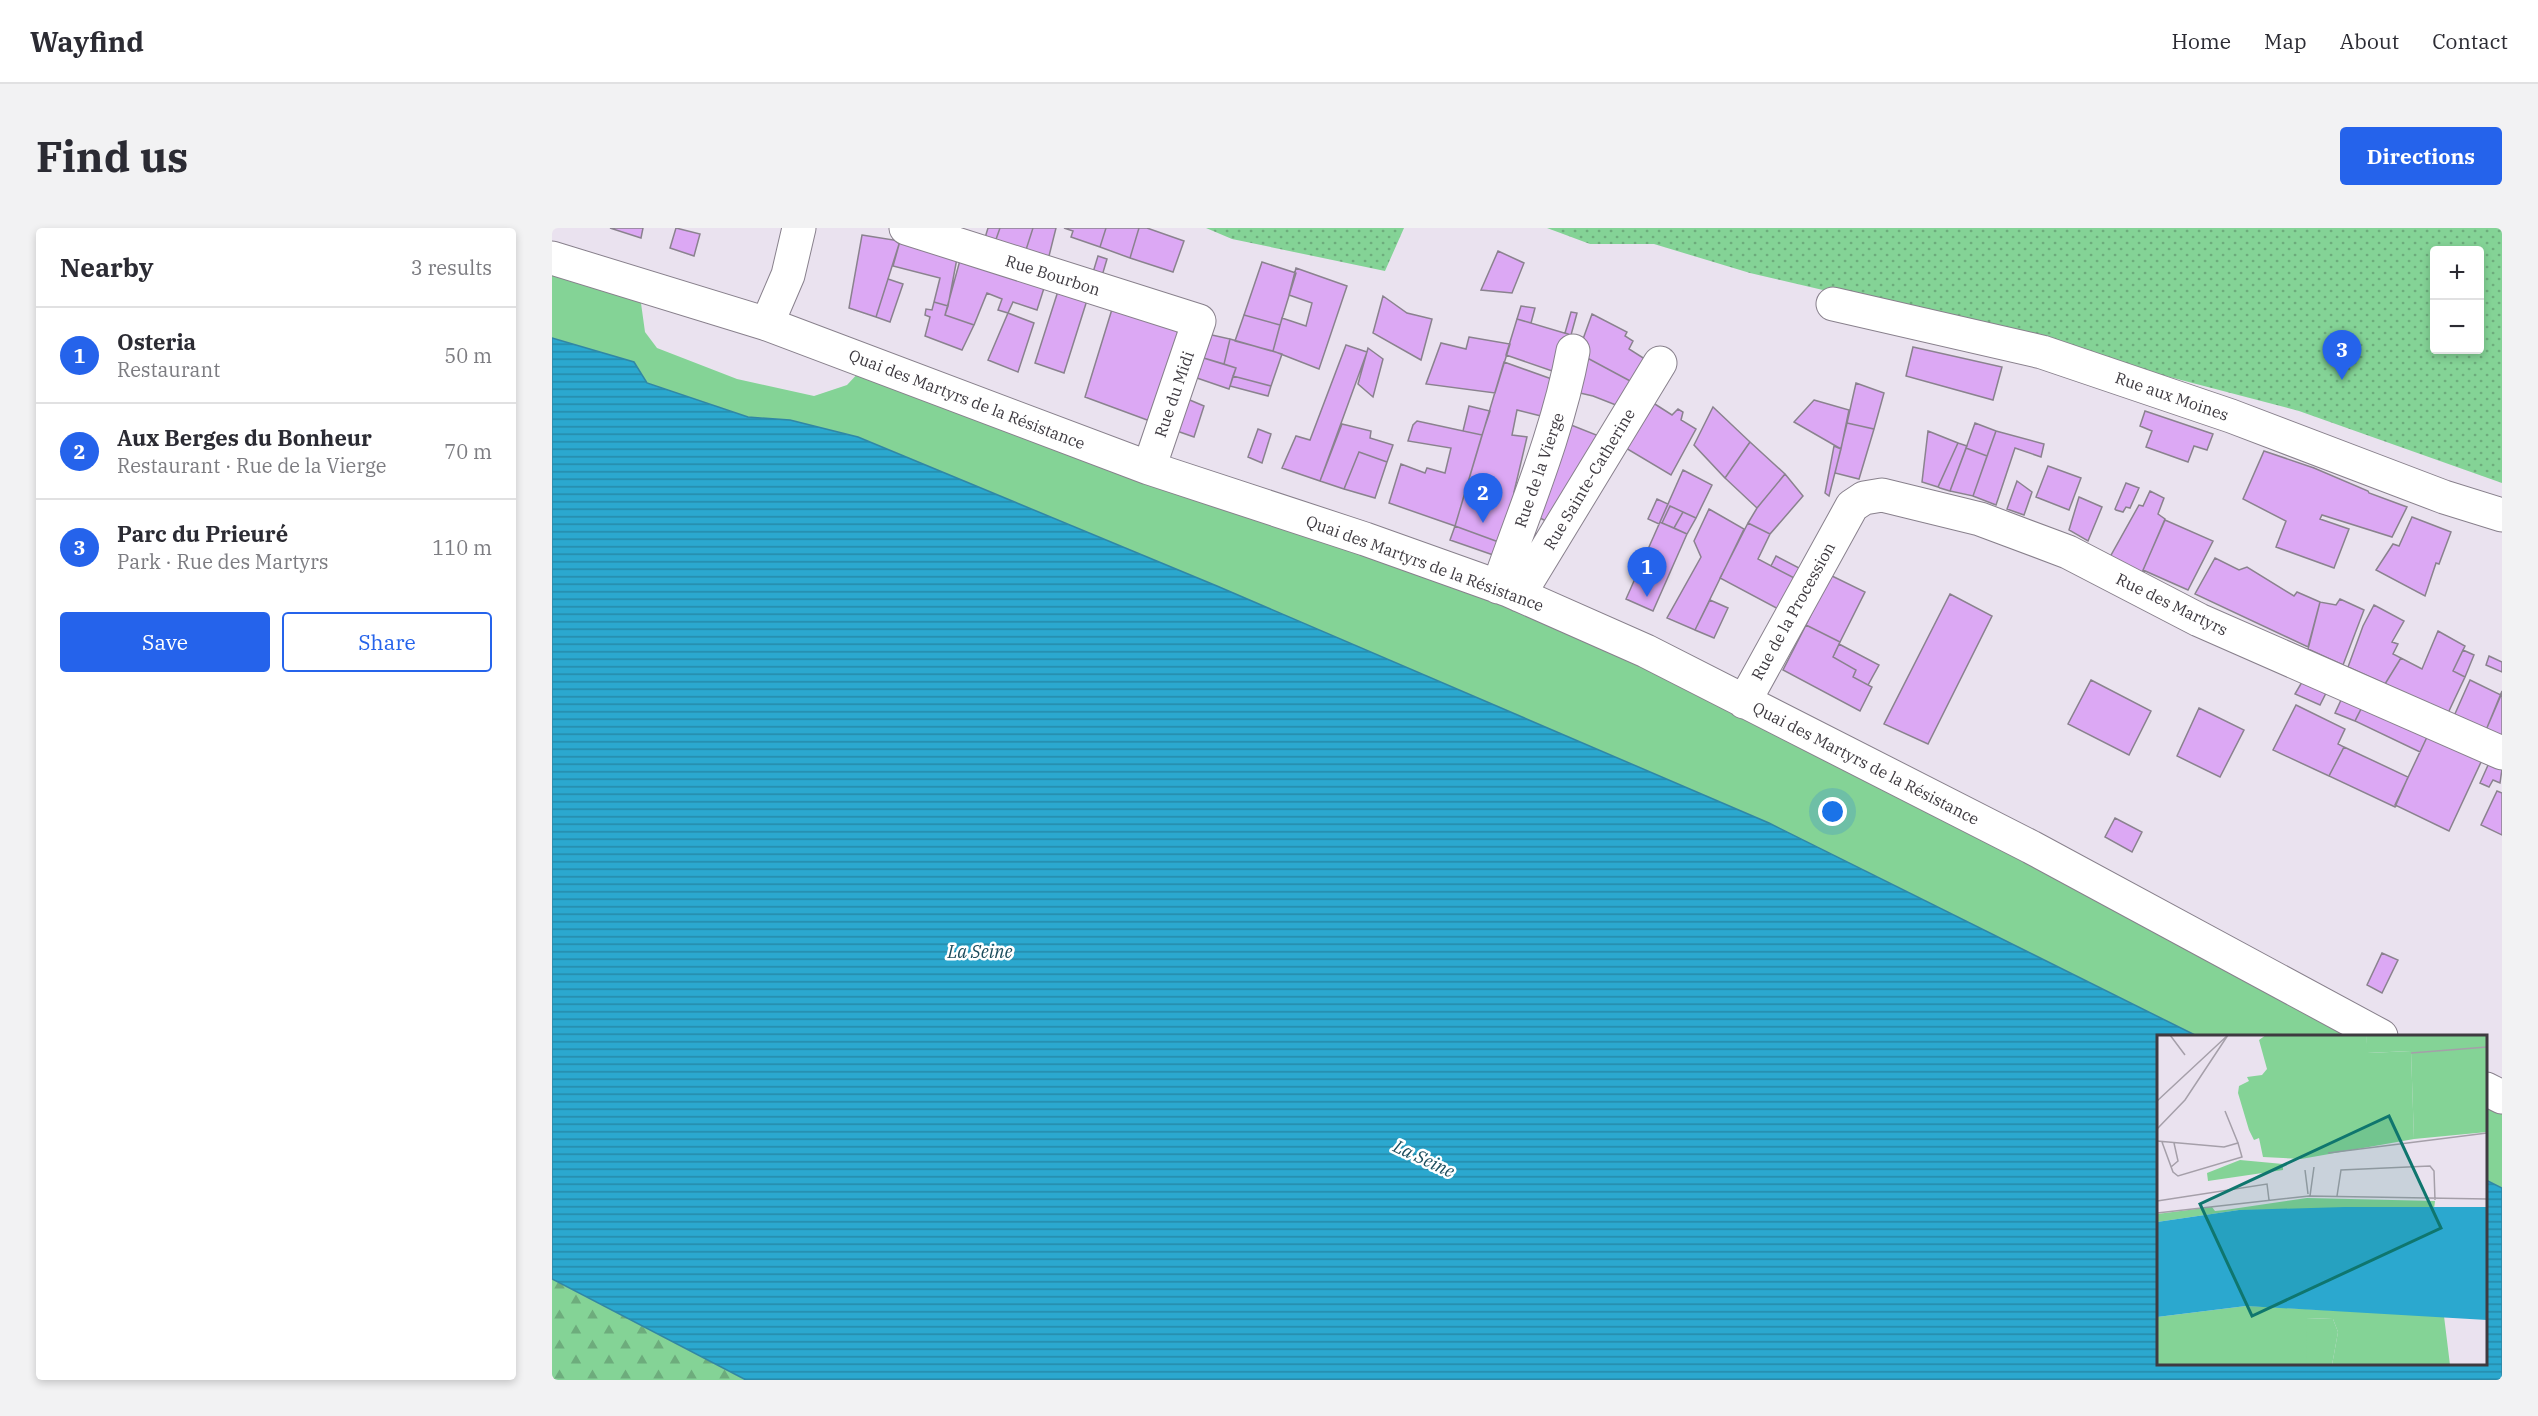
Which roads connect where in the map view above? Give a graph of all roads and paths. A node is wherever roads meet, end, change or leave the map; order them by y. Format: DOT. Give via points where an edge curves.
graph roads {
  1 [pos="799,228"];
  2 [pos="906,228"];
  3 [pos="552,258"];
  4 [pos="1833,304"];
  5 [pos="1199,321"];
  6 [pos="767,324"];
  7 [pos="1574,351"];
  8 [pos="1660,363"];
  9 [pos="1149,468"];
  10 [pos="2502,515"];
  11 [pos="1842,521"];
  12 [pos="1508,591"];
  13 [pos="1744,702"];
  14 [pos="2502,753"];
  15 [pos="2379,1035"];
  16 [pos="2487,1089"];
  17 [pos="2502,1096"];
  1 -- 6 [label="street" via="788,275"];
  2 -- 5 [label="street, Rue Bourbon"];
  3 -- 6 [label="street, Quai des Martyrs de la Résistance"];
  4 -- 10 [label="street, Rue aux Moines" via="2042,352"];
  5 -- 9 [label="street, Rue du Midi"];
  6 -- 9 [label="street, Quai des Martyrs de la Résistance"];
  7 -- 12 [label="street, Rue de la Vierge"];
  8 -- 12 [label="street, Rue Sainte-Catherine"];
  9 -- 12 [label="street, Quai des Martyrs de la Résistance"];
  11 -- 13 [label="street, Rue de la Procession"];
  11 -- 14 [label="street, Rue des Martyrs" via="1852,506 1864,498 1882,495 1980,519 2068,552 2199,620"];
  12 -- 13 [label="street, Quai des Martyrs de la Résistance" via="1646,651"];
  13 -- 15 [label="street, Quai des Martyrs de la Résistance" via="2031,847"];
  16 -- 17 [label="street"];
}
